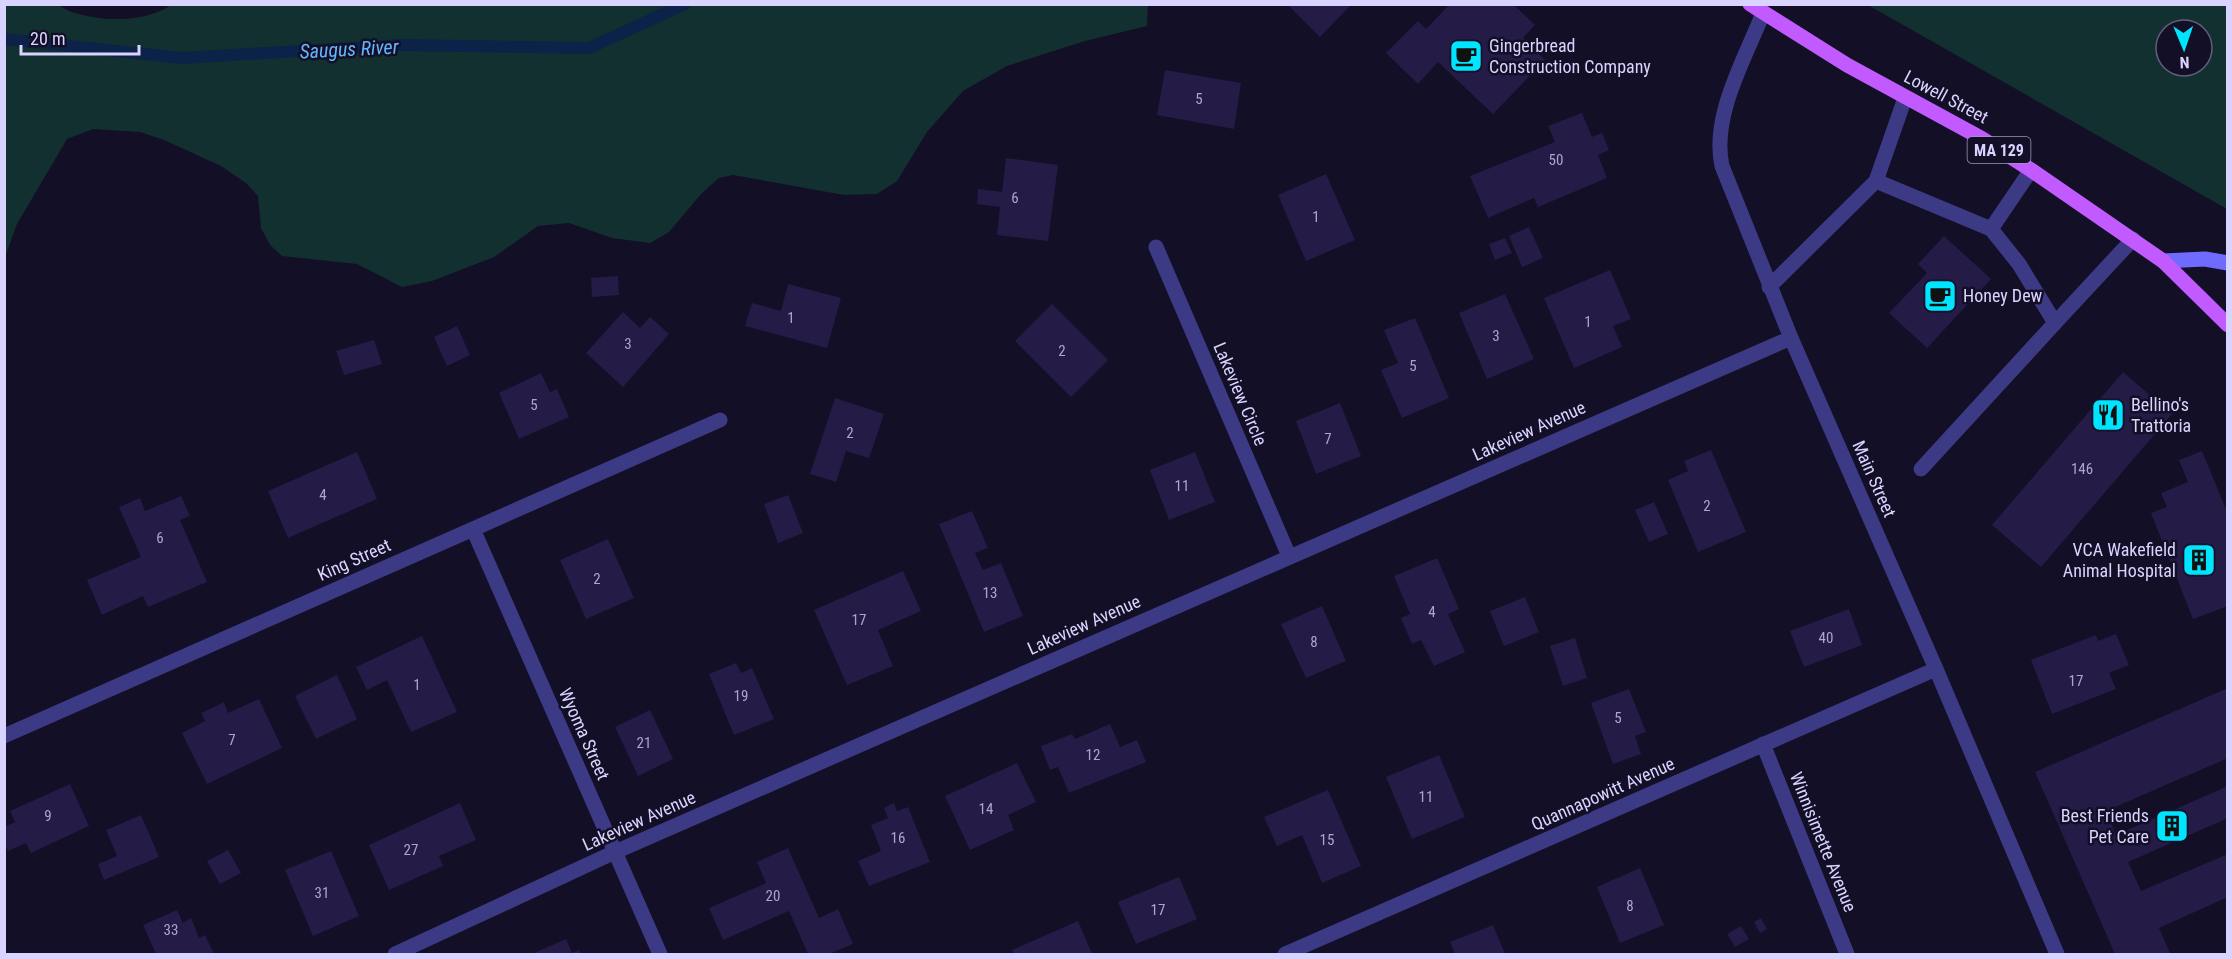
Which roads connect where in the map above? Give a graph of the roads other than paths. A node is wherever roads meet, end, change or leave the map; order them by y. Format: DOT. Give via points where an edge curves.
graph roads {
  1 [pos="1757,9"];
  2 [pos="1905,98"];
  3 [pos="2031,170"];
  4 [pos="1876,181"];
  5 [pos="1991,229"];
  6 [pos="2133,239"];
  7 [pos="1156,247"];
  8 [pos="2163,261"];
  9 [pos="2228,263"];
  10 [pos="1769,287"];
  11 [pos="2055,323"];
  12 [pos="2228,325"];
  13 [pos="1791,338"];
  14 [pos="720,420"];
  15 [pos="1921,469"];
  16 [pos="473,529"];
  17 [pos="1289,556"];
  18 [pos="1936,669"];
  19 [pos="4,736"];
  20 [pos="1763,744"];
  21 [pos="615,852"];
  22 [pos="395,954"];
  23 [pos="660,954"];
  24 [pos="1285,954"];
  25 [pos="1847,954"];
  26 [pos="2057,954"];
  1 -- 2 [label="main road, Lowell Street / MA 129"];
  1 -- 10 [label="street, Main Street" via="1718,141 1724,174"];
  2 -- 3 [label="main road, Lowell Street / MA 129"];
  2 -- 4 [label="street"];
  3 -- 5 [label="street"];
  3 -- 6 [label="main road, Lowell Street / MA 129"];
  4 -- 5 [label="street"];
  4 -- 10 [label="street"];
  5 -- 11 [label="street" via="2019,264"];
  6 -- 8 [label="main road, Lowell Street / MA 129"];
  6 -- 11 [label="street"];
  7 -- 17 [label="street, Lakeview Circle"];
  8 -- 9 [label="street" via="2205,259"];
  8 -- 12 [label="main road, Lowell Street / MA 129"];
  10 -- 13 [label="street, Main Street"];
  11 -- 15 [label="street"];
  13 -- 17 [label="street, Lakeview Avenue"];
  13 -- 18 [label="street, Main Street"];
  14 -- 16 [label="street, King Street"];
  16 -- 19 [label="street, King Street"];
  16 -- 21 [label="street, Wyoma Street"];
  17 -- 21 [label="street, Lakeview Avenue"];
  18 -- 20 [label="street, Quannapowitt Avenue"];
  18 -- 26 [label="street, Main Street"];
  20 -- 24 [label="street, Quannapowitt Avenue"];
  20 -- 25 [label="street, Winnisimette Avenue"];
  21 -- 22 [label="street, Lakeview Avenue"];
  21 -- 23 [label="street, Wyoma Street"];
}
